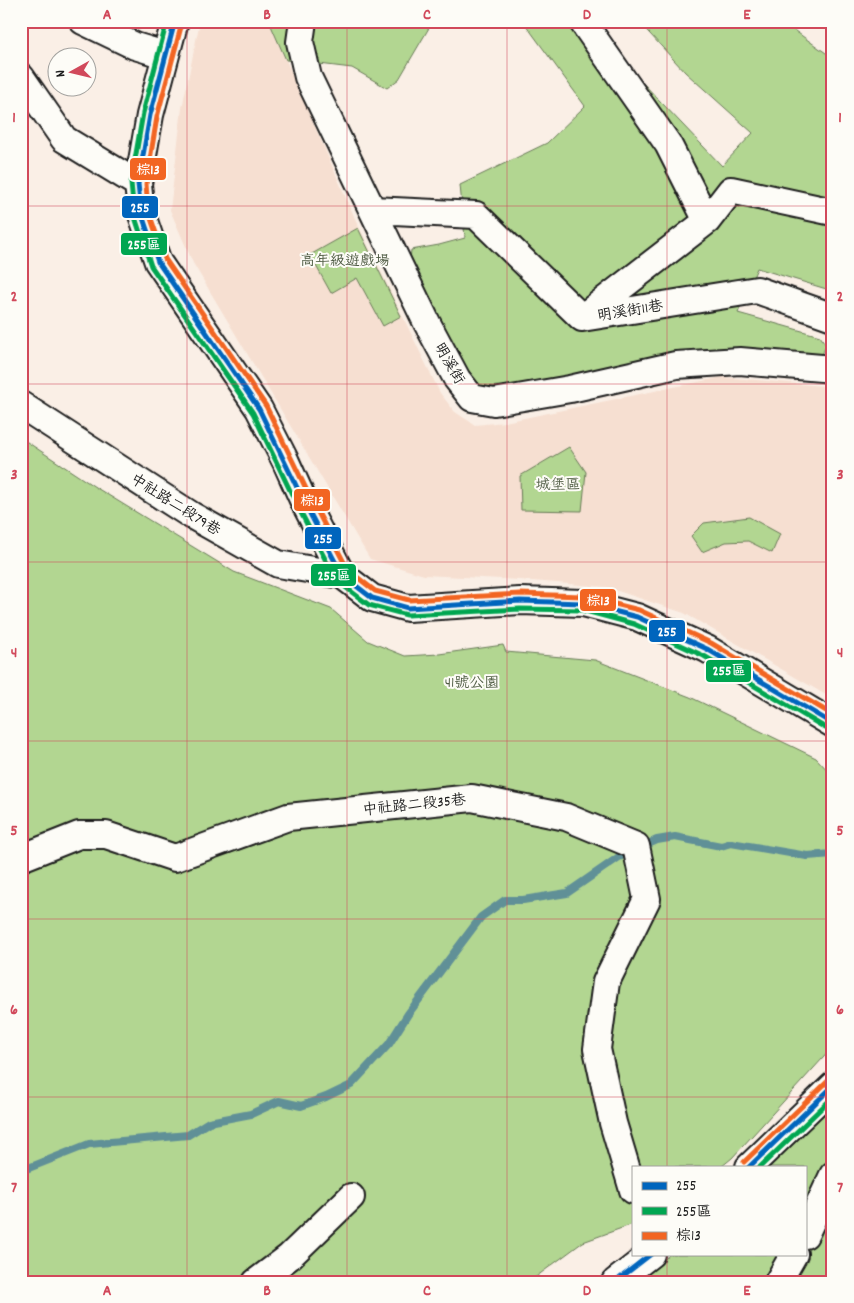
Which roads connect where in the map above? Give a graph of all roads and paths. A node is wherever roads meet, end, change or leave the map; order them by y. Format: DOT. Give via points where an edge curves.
graph roads {
  1 [pos="83,21"];
  2 [pos="175,21"];
  3 [pos="303,21"];
  4 [pos="582,21"];
  5 [pos="165,55"];
  6 [pos="21,77"];
  7 [pos="138,184"];
  8 [pos="373,210"];
  9 [pos="833,212"];
  10 [pos="707,222"];
  11 [pos="833,317"];
  12 [pos="582,318"];
  13 [pos="833,369"];
  14 [pos="21,405"];
  15 [pos="342,575"];
  16 [pos="833,724"];
  17 [pos="21,858"];
  18 [pos="831,1094"];
  19 [pos="750,1166"];
  20 [pos="833,1175"];
  21 [pos="632,1187"];
  22 [pos="351,1197"];
  23 [pos="806,1233"];
  24 [pos="648,1256"];
  25 [pos="793,1256"];
  26 [pos="256,1282"];
  27 [pos="615,1282"];
  28 [pos="778,1282"];
  1 -- 5 [label="street" via="135,46"];
  2 -- 5 [label="street"];
  3 -- 8 [label="street, 明溪街" via="300,42 308,78"];
  4 -- 10 [label="street" via="668,144"];
  5 -- 7 [label="street"];
  6 -- 7 [label="street" via="64,139"];
  7 -- 15 [label="street" via="141,212 158,262 259,409"];
  8 -- 12 [label="street, 明溪街11巷" via="476,214"];
  8 -- 13 [label="street, 明溪街" via="427,323 457,379 472,398 494,402 676,365 740,361"];
  9 -- 10 [label="street" via="731,190"];
  10 -- 12 [label="street"];
  11 -- 12 [label="street, 明溪街11巷" via="757,290"];
  14 -- 15 [label="street, 中社路二段79巷" via="191,515 278,564"];
  15 -- 16 [label="street" via="372,598 408,608 520,601 583,603 638,618 707,649"];
  17 -- 21 [label="street, 中社路二段35巷" via="79,835 106,835 175,858 288,817 472,798 566,817 636,846 647,899 606,982 597,1049 613,1123"];
  18 -- 19 [label="street"];
  20 -- 23 [label="street"];
  22 -- 26 [label="street" via="289,1257"];
  24 -- 27 [label="street"];
  25 -- 28 [label="street"];
}
